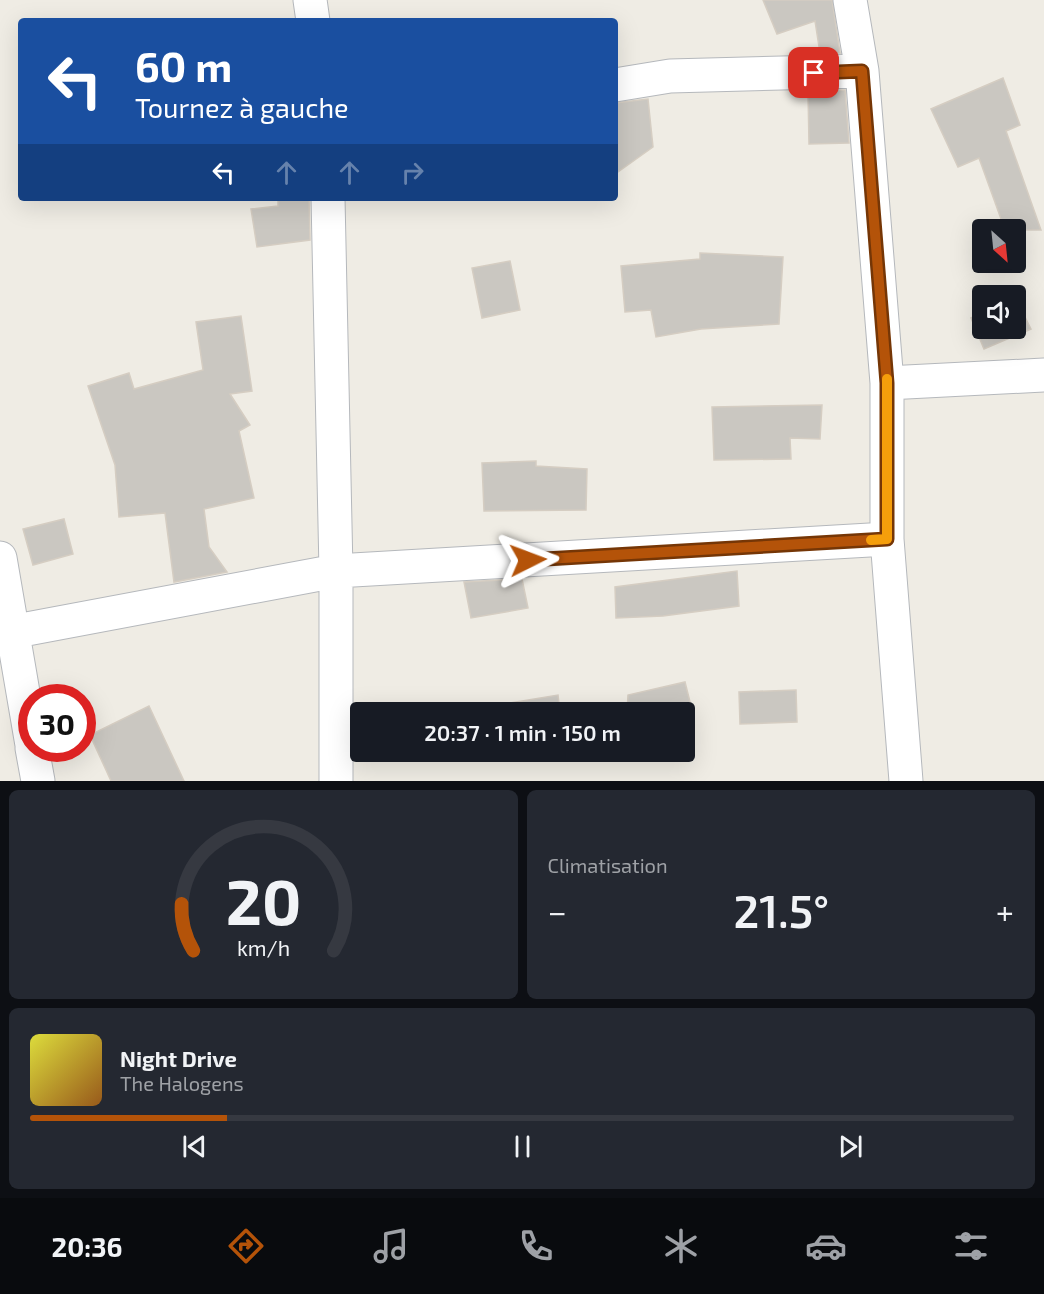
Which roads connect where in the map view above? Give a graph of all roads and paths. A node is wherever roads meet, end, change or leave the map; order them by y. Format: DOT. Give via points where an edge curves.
graph roads {
  1 [pos="310,0"];
  2 [pos="850,0"];
  3 [pos="313,18"];
  4 [pos="862,71"];
  5 [pos="618,85"];
  6 [pos="328,201"];
  7 [pos="1044,375"];
  8 [pos="887,383"];
  9 [pos="887,539"];
  10 [pos="0,558"];
  11 [pos="336,571"];
  12 [pos="11,632"];
  13 [pos="20,684"];
  14 [pos="35,762"];
  15 [pos="38,781"];
  16 [pos="336,781"];
  17 [pos="906,781"];
  1 -- 3 [label="street"];
  2 -- 4 [label="street"];
  4 -- 5 [label="street" via="670,76"];
  4 -- 8 [label="street"];
  6 -- 11 [label="street"];
  7 -- 8 [label="street"];
  8 -- 9 [label="street"];
  9 -- 11 [label="street"];
  9 -- 17 [label="street"];
  10 -- 12 [label="street"];
  11 -- 12 [label="street"];
  11 -- 16 [label="street"];
  12 -- 13 [label="street"];
  14 -- 15 [label="street"];
}
